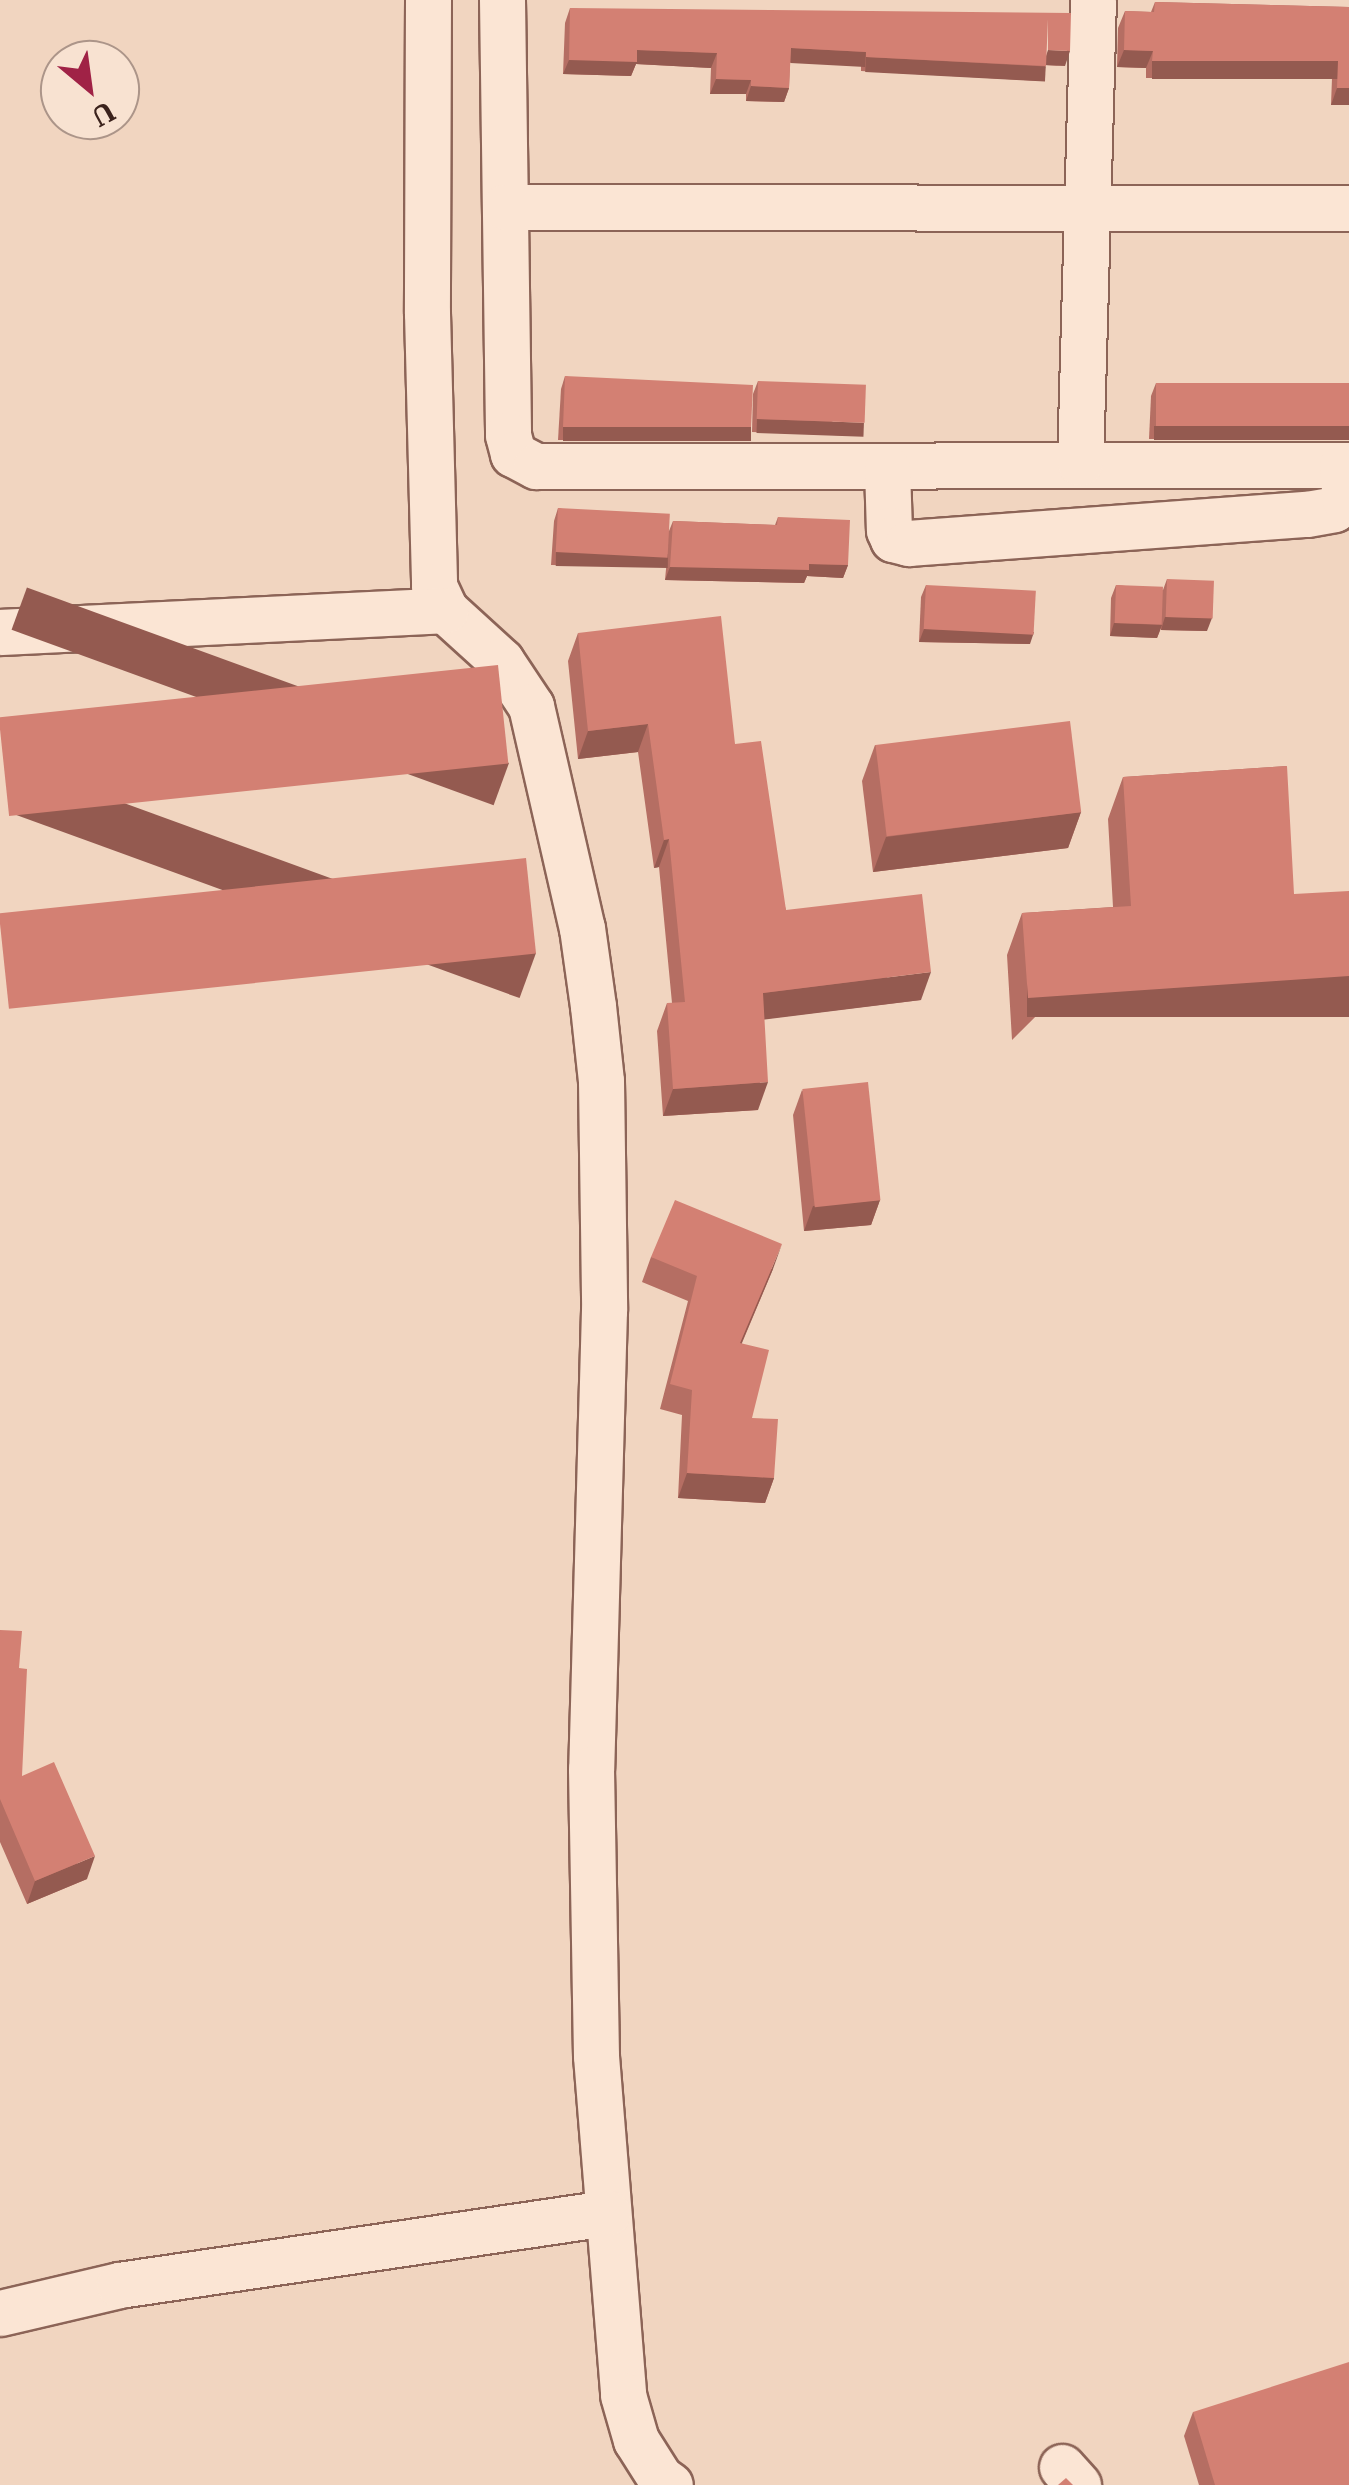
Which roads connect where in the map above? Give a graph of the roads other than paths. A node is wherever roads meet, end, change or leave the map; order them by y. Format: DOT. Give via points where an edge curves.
graph roads {
  1 [pos="428,0"];
  2 [pos="502,0"];
  3 [pos="1093,0"];
  4 [pos="506,207"];
  5 [pos="1349,208"];
  6 [pos="1090,210"];
  7 [pos="1080,462"];
  8 [pos="1346,465"];
  9 [pos="887,468"];
  10 [pos="446,610"];
  11 [pos="0,632"];
  12 [pos="608,2212"];
  13 [pos="0,2313"];
  14 [pos="670,2485"];
  1 -- 10 [label="street" via="431,559"];
  2 -- 4 [label="street"];
  3 -- 6 [label="street"];
  4 -- 6 [label="street"];
  4 -- 9 [label="street" via="513,454 536,466"];
  5 -- 6 [label="street"];
  6 -- 7 [label="street"];
  7 -- 8 [label="street"];
  7 -- 9 [label="street"];
  8 -- 9 [label="street" via="1345,500 1307,514 908,542 893,539 889,530"];
  10 -- 11 [label="street"];
  10 -- 12 [label="street" via="500,662 531,706 582,928 595,1025 604,1310 592,1951"];
  12 -- 13 [label="street" via="119,2285"];
  12 -- 14 [label="street" via="627,2418 645,2457"];
}
